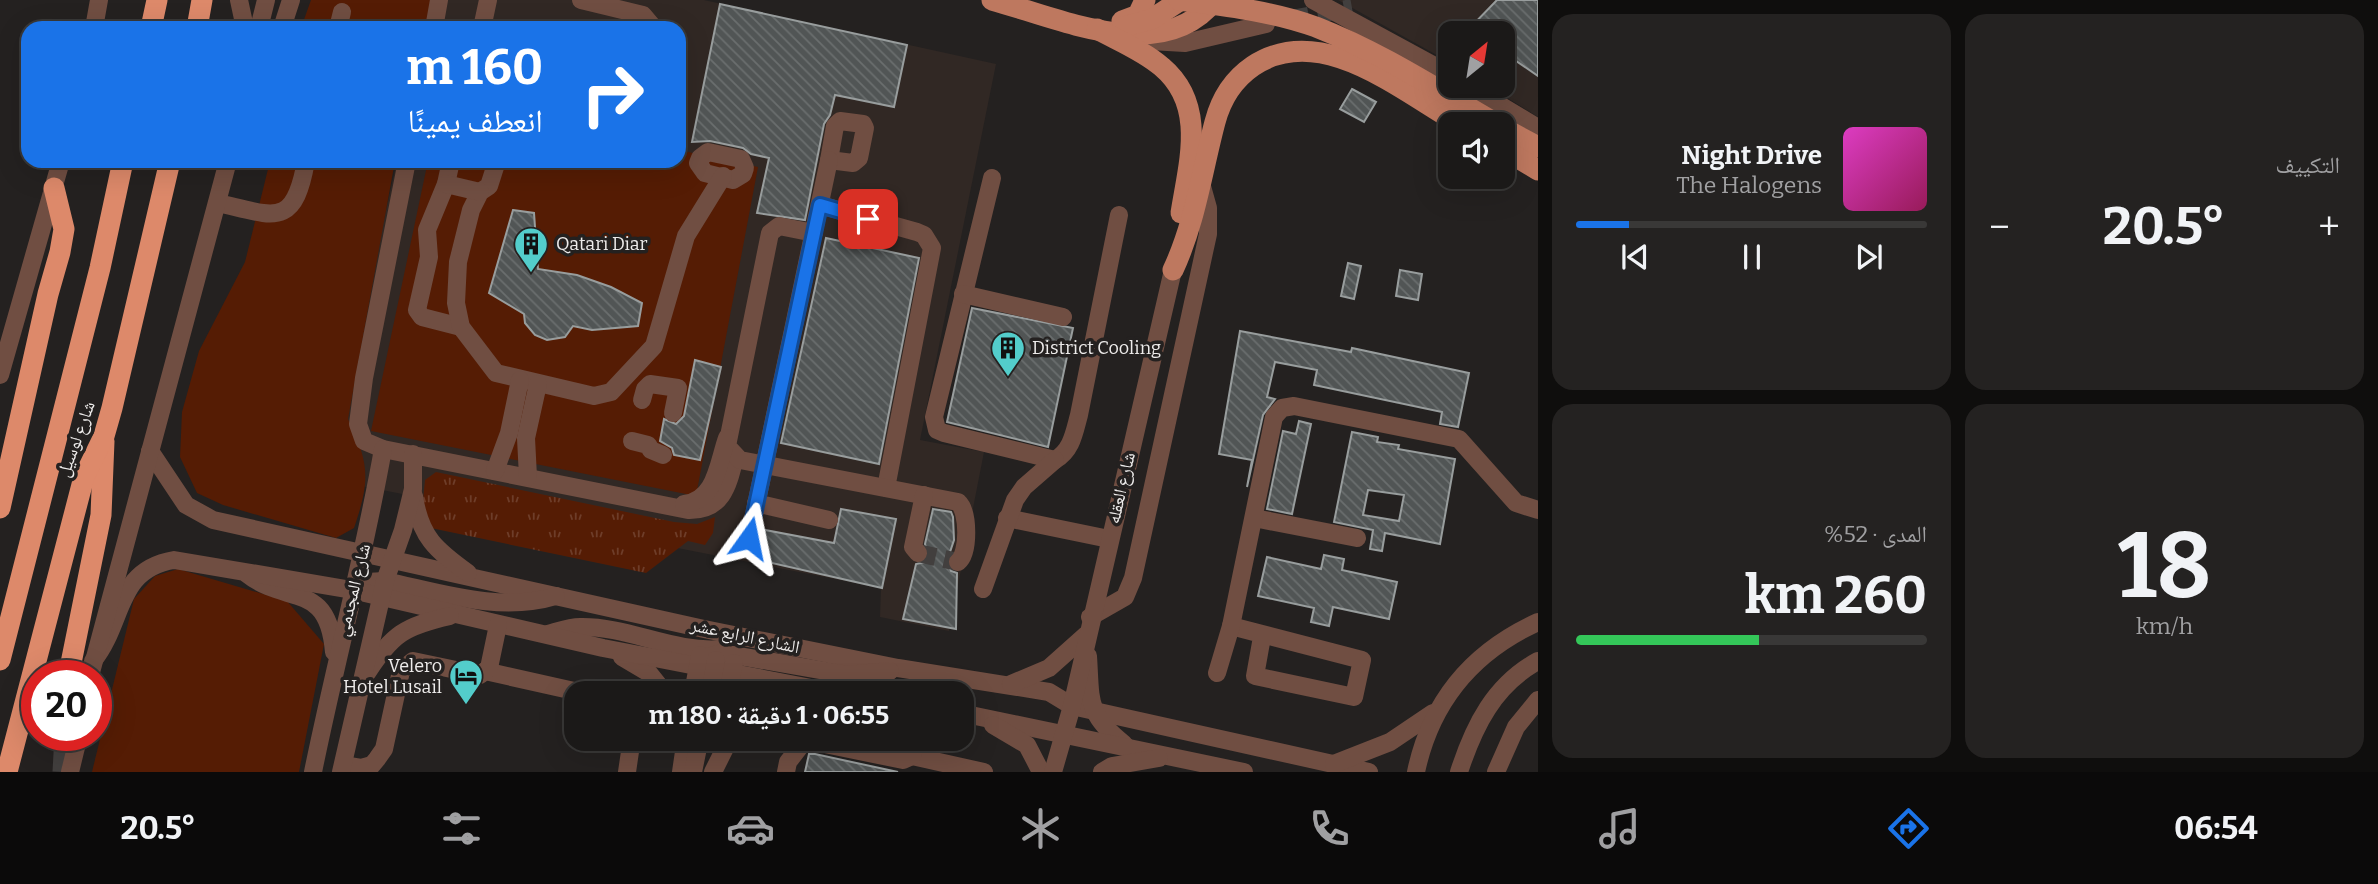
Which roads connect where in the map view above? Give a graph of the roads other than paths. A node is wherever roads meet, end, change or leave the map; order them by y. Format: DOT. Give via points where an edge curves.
graph roads {
  1 [pos="86,0"];
  2 [pos="99,0"];
  3 [pos="156,0"];
  4 [pos="202,0"];
  5 [pos="239,0"];
  6 [pos="258,0"];
  7 [pos="266,0"];
  8 [pos="291,0"];
  9 [pos="439,0"];
  10 [pos="488,0"];
  11 [pos="582,0"];
  12 [pos="992,0"];
  13 [pos="1145,0"];
  14 [pos="1180,0"];
  15 [pos="1215,0"];
  16 [pos="1313,0"];
  17 [pos="87,21"];
  18 [pos="94,21"];
  19 [pos="152,21"];
  20 [pos="198,21"];
  21 [pos="251,21"];
  22 [pos="255,21"];
  23 [pos="257,21"];
  24 [pos="284,21"];
  25 [pos="434,21"];
  26 [pos="484,21"];
  27 [pos="639,21"];
  28 [pos="1266,24"];
  29 [pos="1097,29"];
  30 [pos="1438,68"];
  31 [pos="1488,98"];
  32 [pos="1439,112"];
  33 [pos="1476,112"];
  34 [pos="1538,128"];
  35 [pos="1515,135"];
  36 [pos="1538,148"];
  37 [pos="1515,156"];
  38 [pos="830,160"];
  39 [pos="59,168"];
  40 [pos="121,168"];
  41 [pos="169,168"];
  42 [pos="226,168"];
  43 [pos="304,168"];
  44 [pos="406,168"];
  45 [pos="449,168"];
  46 [pos="495,168"];
  47 [pos="1538,170"];
  48 [pos="723,176"];
  49 [pos="992,178"];
  50 [pos="1201,183"];
  51 [pos="446,184"];
  52 [pos="54,188"];
  53 [pos="480,192"];
  54 [pos="218,203"];
  55 [pos="820,205"];
  56 [pos="1119,215"];
  57 [pos="814,233"];
  58 [pos="1173,270"];
  59 [pos="963,294"];
  60 [pos="1063,317"];
  61 [pos="461,327"];
  62 [pos="0,375"];
  63 [pos="529,382"];
  64 [pos="642,400"];
  65 [pos="673,413"];
  66 [pos="104,436"];
  67 [pos="727,439"];
  68 [pos="632,441"];
  69 [pos="383,449"];
  70 [pos="150,451"];
  71 [pos="413,454"];
  72 [pos="663,455"];
  73 [pos="735,457"];
  74 [pos="1055,460"];
  75 [pos="765,465"];
  76 [pos="495,471"];
  77 [pos="723,476"];
  78 [pos="528,477"];
  79 [pos="886,488"];
  80 [pos="413,489"];
  81 [pos="924,495"];
  82 [pos="757,503"];
  83 [pos="0,508"];
  84 [pos="1538,510"];
  85 [pos="1007,518"];
  86 [pos="1254,518"];
  87 [pos="829,520"];
  88 [pos="749,538"];
  89 [pos="1356,538"];
  90 [pos="1109,539"];
  91 [pos="361,553"];
  92 [pos="918,553"];
  93 [pos="391,561"];
  94 [pos="958,562"];
  95 [pos="241,569"];
  96 [pos="474,577"];
  97 [pos="983,589"];
  98 [pos="352,590"];
  99 [pos="383,590"];
  100 [pos="559,595"];
  101 [pos="454,615"];
  102 [pos="1538,622"];
  103 [pos="498,625"];
  104 [pos="1088,626"];
  105 [pos="1231,626"];
  106 [pos="704,629"];
  107 [pos="543,635"];
  108 [pos="740,636"];
  109 [pos="1262,637"];
  110 [pos="603,648"];
  111 [pos="736,654"];
  112 [pos="0,660"];
  113 [pos="85,660"];
  114 [pos="87,660"];
  115 [pos="91,660"];
  116 [pos="713,660"];
  117 [pos="1538,661"];
  118 [pos="334,665"];
  119 [pos="898,668"];
  120 [pos="485,671"];
  121 [pos="1217,673"];
  122 [pos="655,681"];
  123 [pos="700,681"];
  124 [pos="711,681"];
  125 [pos="723,681"];
  126 [pos="782,681"];
  127 [pos="360,684"];
  128 [pos="1010,685"];
  129 [pos="564,689"];
  130 [pos="1538,700"];
  131 [pos="1072,706"];
  132 [pos="1436,710"];
  133 [pos="1093,711"];
  134 [pos="974,716"];
  135 [pos="974,717"];
  136 [pos="1102,727"];
  137 [pos="1167,727"];
  138 [pos="1072,736"];
  139 [pos="1128,747"];
  140 [pos="75,751"];
  141 [pos="630,751"];
  142 [pos="681,751"];
  143 [pos="686,751"];
  144 [pos="694,751"];
  145 [pos="717,751"];
  146 [pos="724,751"];
  147 [pos="795,751"];
  148 [pos="859,751"];
  149 [pos="911,751"];
  150 [pos="925,751"];
  151 [pos="1169,764"];
  152 [pos="1334,764"];
  153 [pos="378,766"];
  154 [pos="342,769"];
  155 [pos="685,769"];
  156 [pos="7,772"];
  157 [pos="70,772"];
  158 [pos="313,772"];
  159 [pos="627,772"];
  160 [pos="713,772"];
  161 [pos="786,772"];
  162 [pos="984,772"];
  163 [pos="1041,772"];
  164 [pos="1053,772"];
  165 [pos="1102,772"];
  166 [pos="1244,772"];
  167 [pos="1369,772"];
  168 [pos="1416,772"];
  169 [pos="1459,772"];
  170 [pos="1496,772"];
  1 -- 17 [label="street"];
  2 -- 18 [label="street"];
  3 -- 19 [label="highway"];
  4 -- 20 [label="highway"];
  5 -- 21 [label="street"];
  6 -- 22 [label="street"];
  7 -- 23 [label="street"];
  8 -- 24 [label="street"];
  9 -- 25 [label="street"];
  10 -- 26 [label="street"];
  11 -- 27 [label="street"];
  12 -- 29 [label="main road"];
  13 -- 29 [label="main road" via="1138,15"];
  14 -- 29 [label="main road" via="1153,19"];
  14 -- 33 [label="main road, bridge" via="1267,13 1315,27 1379,56"];
  15 -- 29 [label="main road" via="1188,23 1163,33 1137,35"];
  16 -- 30 [label="street"];
  28 -- 29 [label="street" via="1185,43 1143,41"];
  29 -- 58 [label="main road" via="1161,65 1180,85 1191,110 1192,137"];
  31 -- 34 [label="street"];
  32 -- 50 [label="main road" via="1347,59 1320,50 1291,50 1266,58 1243,73 1226,94 1215,120"];
  35 -- 36 [label="main road"];
  37 -- 47 [label="main road"];
  38 -- 55 [label="street"];
  39 -- 52 [label="street"];
  40 -- 112 [label="highway, شارع لوسيل"];
  41 -- 66 [label="highway, شارع لوسيل"];
  42 -- 54 [label="street"];
  43 -- 54 [label="street" via="293,206 282,212"];
  44 -- 69 [label="street" via="358,424 364,441"];
  45 -- 51 [label="street"];
  46 -- 53 [label="street" via="489,186"];
  48 -- 63 [label="street" via="686,236 654,346 624,381 611,392 594,396"];
  49 -- 59 [label="street"];
  50 -- 58 [label="main road"];
  50 -- 104 [label="street" via="1208,208 1208,234 1133,578 1125,597"];
  51 -- 53 [label="street"];
  51 -- 61 [label="street" via="427,230 429,257 417,310 422,317"];
  52 -- 62 [label="street"];
  52 -- 83 [label="highway" via="64,229 61,252"];
  53 -- 61 [label="street" via="458,262 456,303"];
  54 -- 70 [label="street"];
  55 -- 57 [label="street"];
  55 -- 79 [label="street" via="917,232 932,248"];
  56 -- 74 [label="street" via="1079,415 1071,443"];
  57 -- 67 [label="street" via="779,226 770,233"];
  57 -- 75 [label="street"];
  58 -- 90 [label="street, شارع العقله"];
  59 -- 60 [label="street"];
  59 -- 74 [label="street" via="934,424 944,433"];
  61 -- 63 [label="street" via="496,373"];
  63 -- 76 [label="street"];
  63 -- 78 [label="street"];
  64 -- 65 [label="street" via="650,384 678,388"];
  66 -- 113 [label="highway" via="101,515"];
  66 -- 156 [label="highway, شارع لوسيل" via="85,477"];
  67 -- 73 [label="street"];
  67 -- 77 [label="street"];
  68 -- 72 [label="street"];
  69 -- 71 [label="street"];
  69 -- 91 [label="street, شارع المجدمي"];
  70 -- 91 [label="street, الشارع الرابع عشر" via="180,498 203,516"];
  70 -- 114 [label="street"];
  71 -- 76 [label="street"];
  71 -- 80 [label="street, شارع المجدمي"];
  73 -- 75 [label="street"];
  73 -- 77 [label="street"];
  74 -- 85 [label="street" via="1024,487"];
  75 -- 79 [label="street"];
  75 -- 82 [label="street"];
  76 -- 78 [label="street"];
  77 -- 78 [label="street" via="722,496 701,510"];
  79 -- 81 [label="street"];
  80 -- 93 [label="street, شارع المجدمي"];
  80 -- 96 [label="street" via="424,533"];
  81 -- 92 [label="street" via="914,547"];
  81 -- 94 [label="street" via="954,501 964,508 963,555"];
  82 -- 87 [label="street"];
  82 -- 88 [label="street"];
  84 -- 86 [label="street" via="1516,503 1460,439 1294,406 1282,408 1274,418"];
  85 -- 90 [label="street"];
  85 -- 97 [label="street"];
  86 -- 89 [label="street"];
  86 -- 105 [label="street"];
  90 -- 104 [label="street, شارع العقله"];
  91 -- 93 [label="street, الشارع الرابع عشر"];
  91 -- 98 [label="street, شارع المجدمي"];
  93 -- 96 [label="street, الشارع الرابع عشر"];
  93 -- 99 [label="street, شارع المجدمي"];
  95 -- 98 [label="street"];
  95 -- 115 [label="street" via="174,560 148,567 128,588 111,633"];
  95 -- 118 [label="street" via="263,585 303,595 319,608 332,638"];
  96 -- 100 [label="street, الشارع الرابع عشر"];
  98 -- 99 [label="street"];
  98 -- 118 [label="street, شارع المجدمي"];
  99 -- 100 [label="street" via="502,605 534,603"];
  99 -- 101 [label="street"];
  99 -- 127 [label="street, شارع المجدمي"];
  100 -- 106 [label="street, الشارع الرابع عشر"];
  101 -- 103 [label="street"];
  101 -- 127 [label="street" via="400,632"];
  102 -- 132 [label="street" via="1488,650 1467,668"];
  103 -- 107 [label="street"];
  103 -- 120 [label="street"];
  104 -- 128 [label="street" via="1049,668"];
  104 -- 131 [label="street, شارع العقله"];
  104 -- 133 [label="street"];
  105 -- 109 [label="street"];
  105 -- 121 [label="street"];
  106 -- 108 [label="street, الشارع الرابع عشر"];
  106 -- 116 [label="street"];
  107 -- 110 [label="street"];
  107 -- 116 [label="street" via="579,627 600,628"];
  108 -- 111 [label="street"];
  108 -- 116 [label="street"];
  108 -- 119 [label="street, الشارع الرابع عشر"];
  109 -- 109 [label="street" via="1362,660 1354,697 1255,676"];
  110 -- 116 [label="street"];
  110 -- 122 [label="street"];
  111 -- 116 [label="street"];
  111 -- 119 [label="street" via="848,675"];
  116 -- 123 [label="street"];
  116 -- 124 [label="street"];
  116 -- 125 [label="street"];
  116 -- 126 [label="street"];
  117 -- 169 [label="street" via="1500,689 1477,725"];
  118 -- 158 [label="street, شارع المجدمي"];
  119 -- 128 [label="street, الشارع الرابع عشر"];
  120 -- 129 [label="street"];
  120 -- 153 [label="street" via="480,675 412,661 401,671"];
  127 -- 154 [label="street, شارع المجدمي"];
  128 -- 131 [label="street, الشارع الرابع عشر" via="1049,692"];
  130 -- 170 [label="street" via="1516,727"];
  131 -- 133 [label="street, الشارع الرابع عشر"];
  131 -- 138 [label="street, شارع العقله"];
  132 -- 152 [label="street" via="1390,742"];
  132 -- 168 [label="street"];
  133 -- 136 [label="street"];
  133 -- 137 [label="street, الشارع الرابع عشر"];
  134 -- 138 [label="street"];
  135 -- 163 [label="street" via="1027,745"];
  136 -- 137 [label="street"];
  136 -- 138 [label="street"];
  136 -- 139 [label="street"];
  137 -- 152 [label="street, الشارع الرابع عشر"];
  138 -- 139 [label="street"];
  138 -- 164 [label="street"];
  139 -- 151 [label="street"];
  140 -- 157 [label="street"];
  141 -- 159 [label="street"];
  142 -- 155 [label="street"];
  143 -- 155 [label="street"];
  144 -- 155 [label="street"];
  145 -- 160 [label="street"];
  146 -- 160 [label="street"];
  147 -- 161 [label="street"];
  148 -- 149 [label="street" via="903,760"];
  150 -- 162 [label="street"];
  151 -- 165 [label="street" via="1112,766"];
  151 -- 166 [label="street"];
  152 -- 167 [label="street, الشارع الرابع عشر"];
  153 -- 154 [label="street"];
}
